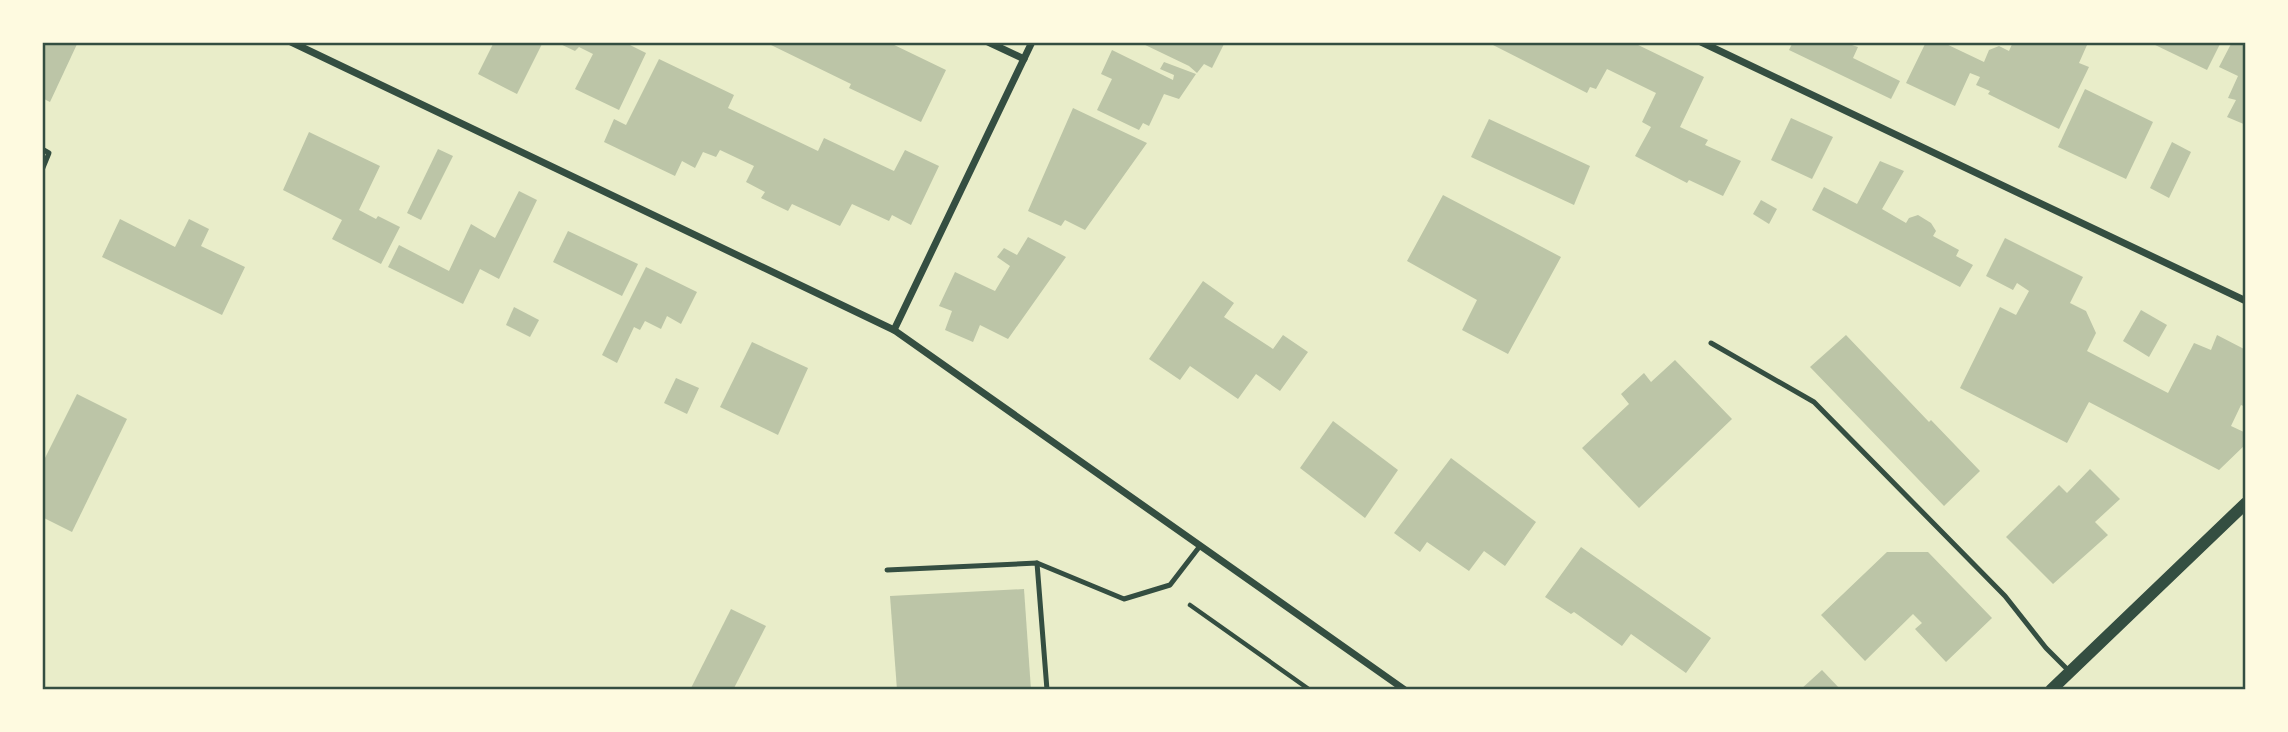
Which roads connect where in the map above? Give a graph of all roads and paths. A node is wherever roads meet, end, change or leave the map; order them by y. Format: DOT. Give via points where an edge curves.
graph roads {
  1 [pos="291,42"];
  2 [pos="988,42"];
  3 [pos="1032,42"];
  4 [pos="1701,42"];
  5 [pos="1024,59"];
  6 [pos="42,149"];
  7 [pos="42,170"];
  8 [pos="2246,301"];
  9 [pos="894,330"];
  10 [pos="1711,343"];
  11 [pos="2246,503"];
  12 [pos="1200,546"];
  13 [pos="1037,563"];
  14 [pos="887,570"];
  15 [pos="1170,585"];
  16 [pos="2070,672"];
  17 [pos="1047,690"];
  18 [pos="1310,690"];
  19 [pos="1405,690"];
  20 [pos="2051,690"];
  1 -- 9 [label="street"];
  2 -- 5 [label="street"];
  3 -- 5 [label="street"];
  4 -- 8 [label="street"];
  5 -- 9 [label="street"];
  6 -- 7 [label="lane" via="49,153"];
  9 -- 12 [label="street"];
  10 -- 16 [label="lane" via="1814,402 2005,596"];
  11 -- 16 [label="street"];
  12 -- 15 [label="lane"];
  12 -- 19 [label="street"];
  13 -- 14 [label="lane"];
  13 -- 15 [label="lane" via="1124,599"];
  13 -- 17 [label="lane"];
  15 -- 18 [label="path" via="1195,611"];
  16 -- 20 [label="street"];
}
